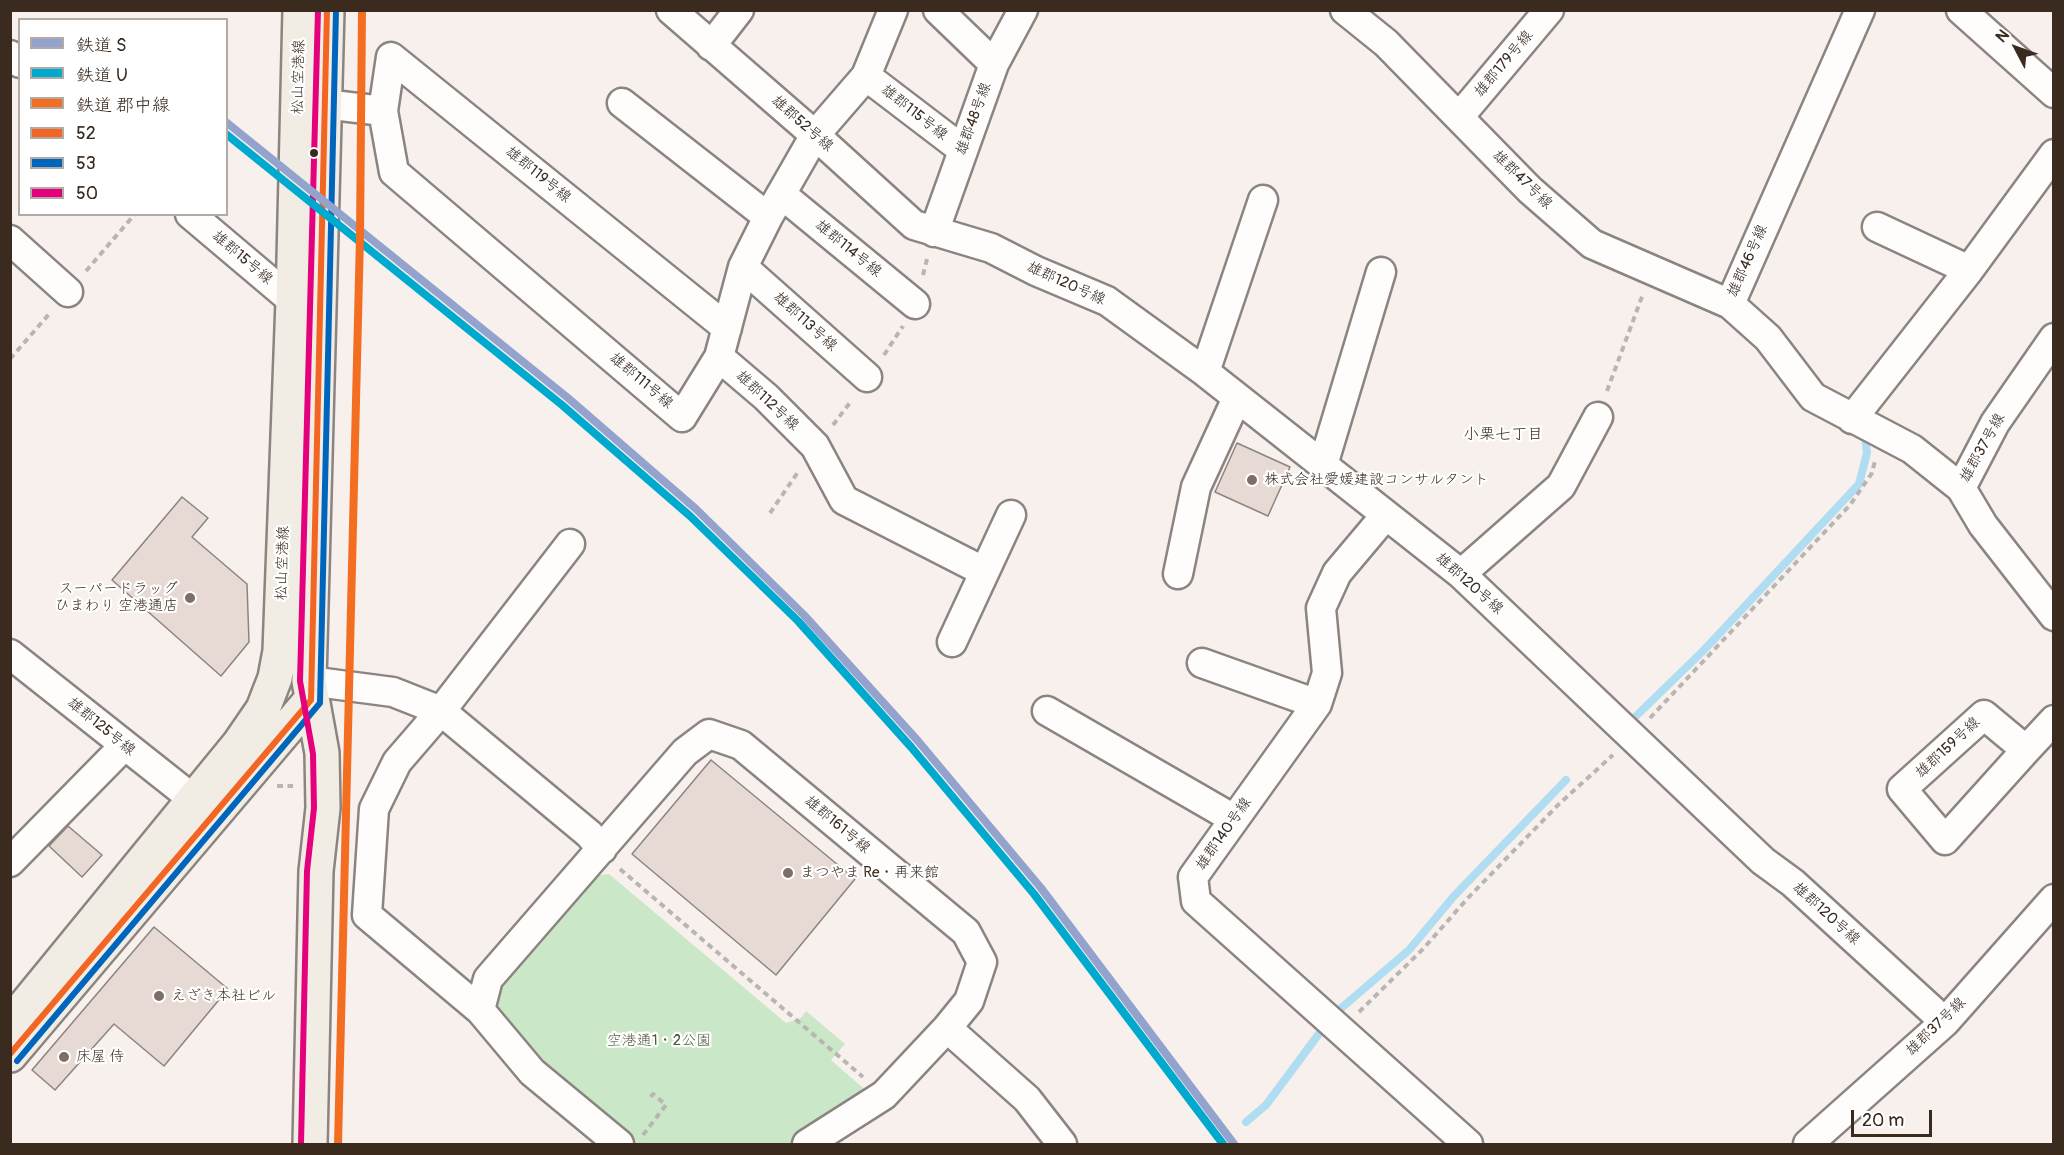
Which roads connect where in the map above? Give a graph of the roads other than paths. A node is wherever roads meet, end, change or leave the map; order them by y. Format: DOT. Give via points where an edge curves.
graph roads {
  1 [pos="300,10"];
  2 [pos="327,10"];
  3 [pos="671,10"];
  4 [pos="740,10"];
  5 [pos="893,10"];
  6 [pos="938,10"];
  7 [pos="1023,10"];
  8 [pos="1345,10"];
  9 [pos="1549,10"];
  10 [pos="1860,10"];
  11 [pos="1961,10"];
  12 [pos="711,46"];
  13 [pos="994,64"];
  14 [pos="866,76"];
  15 [pos="2054,93"];
  16 [pos="622,103"];
  17 [pos="311,104"];
  18 [pos="383,111"];
  19 [pos="1458,117"];
  20 [pos="815,135"];
  21 [pos="963,150"];
  22 [pos="2054,154"];
  23 [pos="1263,200"];
  24 [pos="775,205"];
  25 [pos="192,216"];
  26 [pos="1877,227"];
  27 [pos="934,232"];
  28 [pos="10,240"];
  29 [pos="743,267"];
  30 [pos="1968,270"];
  31 [pos="1381,272"];
  32 [pos="68,292"];
  33 [pos="915,304"];
  34 [pos="1730,304"];
  35 [pos="306,307"];
  36 [pos="727,328"];
  37 [pos="2054,338"];
  38 [pos="718,357"];
  39 [pos="1205,372"];
  40 [pos="867,377"];
  41 [pos="1237,398"];
  42 [pos="1598,417"];
  43 [pos="1852,419"];
  44 [pos="1323,465"];
  45 [pos="1961,488"];
  46 [pos="1011,515"];
  47 [pos="1385,516"];
  48 [pos="570,544"];
  49 [pos="983,571"];
  50 [pos="1178,574"];
  51 [pos="1461,574"];
  52 [pos="2054,615"];
  53 [pos="952,642"];
  54 [pos="10,654"];
  55 [pos="1202,663"];
  56 [pos="1317,704"];
  57 [pos="287,706"];
  58 [pos="441,711"];
  59 [pos="1047,711"];
  60 [pos="2054,720"];
  61 [pos="124,746"];
  62 [pos="2026,750"];
  63 [pos="312,757"];
  64 [pos="203,807"];
  65 [pos="1234,819"];
  66 [pos="602,849"];
  67 [pos="10,862"];
  68 [pos="2052,903"];
  69 [pos="480,1010"];
  70 [pos="1945,1022"];
  71 [pos="10,1024"];
  72 [pos="947,1028"];
  73 [pos="10,1056"];
  74 [pos="631,1141"];
  75 [pos="1813,1143"];
  76 [pos="310,1144"];
  77 [pos="807,1144"];
  78 [pos="1062,1144"];
  79 [pos="1468,1144"];
  1 -- 17 [label="main road, 松山空港線"];
  2 -- 17 [label="main road, 松山空港線"];
  3 -- 12 [label="street, 雄郡52号線"];
  4 -- 12 [label="street"];
  5 -- 14 [label="street, 雄郡111号線"];
  6 -- 13 [label="street"];
  7 -- 13 [label="street, 雄郡48号線"];
  8 -- 19 [label="street, 雄郡47号線" via="1386,43"];
  9 -- 19 [label="street, 雄郡179号線"];
  10 -- 34 [label="street, 雄郡46号線"];
  11 -- 15 [label="street"];
  12 -- 20 [label="street, 雄郡52号線"];
  13 -- 21 [label="street, 雄郡48号線"];
  14 -- 20 [label="street, 雄郡111号線"];
  14 -- 21 [label="street, 雄郡115号線"];
  16 -- 24 [label="street, 雄郡114号線"];
  17 -- 18 [label="street"];
  17 -- 35 [label="main road, 松山空港線"];
  18 -- 36 [label="street, 雄郡119号線" via="391,57"];
  18 -- 38 [label="street, 雄郡111号線" via="394,172 682,417"];
  19 -- 34 [label="street, 雄郡47号線" via="1530,190 1592,244"];
  20 -- 24 [label="street, 雄郡111号線"];
  20 -- 27 [label="street, 雄郡52号線" via="914,225"];
  21 -- 27 [label="street, 雄郡48号線"];
  22 -- 30 [label="street"];
  23 -- 39 [label="street"];
  24 -- 29 [label="street, 雄郡111号線"];
  24 -- 33 [label="street, 雄郡114号線"];
  25 -- 35 [label="street, 雄郡15号線"];
  26 -- 30 [label="street"];
  27 -- 39 [label="street, 雄郡120号線" via="991,248 1036,272 1107,301"];
  28 -- 32 [label="street"];
  29 -- 36 [label="street, 雄郡111号線"];
  29 -- 40 [label="street, 雄郡113号線"];
  30 -- 43 [label="street"];
  31 -- 44 [label="street"];
  34 -- 43 [label="street, 雄郡46号線" via="1768,338 1813,397"];
  35 -- 57 [label="main road, 松山空港線"];
  36 -- 38 [label="street, 雄郡111号線"];
  37 -- 45 [label="street, 雄郡37号線" via="1995,423"];
  38 -- 49 [label="street, 雄郡112号線" via="815,446 844,500"];
  39 -- 41 [label="street, 雄郡120号線"];
  41 -- 44 [label="street, 雄郡120号線"];
  41 -- 50 [label="street" via="1196,487"];
  42 -- 51 [label="street" via="1560,486"];
  43 -- 45 [label="street, 雄郡46号線" via="1912,449"];
  44 -- 47 [label="street, 雄郡120号線"];
  45 -- 52 [label="street, 雄郡37号線" via="1983,525"];
  46 -- 49 [label="street"];
  47 -- 51 [label="street, 雄郡120号線"];
  47 -- 56 [label="street, 雄郡140号線" via="1337,573 1321,608 1327,673"];
  48 -- 58 [label="street"];
  49 -- 53 [label="street"];
  51 -- 70 [label="street, 雄郡120号線" via="1763,861 1793,883"];
  54 -- 61 [label="street, 雄郡125号線"];
  55 -- 56 [label="street"];
  56 -- 65 [label="street, 雄郡140号線"];
  57 -- 58 [label="street" via="393,692"];
  57 -- 63 [label="main road"];
  57 -- 63 [label="main road" via="273,746 286,745"];
  57 -- 64 [label="main road"];
  57 -- 64 [label="main road, 松山空港線" via="263,709"];
  58 -- 66 [label="street"];
  58 -- 69 [label="street" via="397,762 374,809 367,915"];
  59 -- 65 [label="street"];
  60 -- 62 [label="street"];
  61 -- 64 [label="street, 雄郡125号線"];
  61 -- 67 [label="street"];
  63 -- 76 [label="main road" via="323,808 316,871"];
  64 -- 71 [label="main road, 松山空港線" via="74,944"];
  64 -- 73 [label="main road, 松山空港線"];
  65 -- 79 [label="street, 雄郡140号線" via="1193,877 1196,901"];
  66 -- 69 [label="street, 雄郡161号線" via="488,979"];
  66 -- 72 [label="street, 雄郡161号線" via="685,752 709,734 741,745 966,932 982,962 969,1001"];
  68 -- 70 [label="street, 雄郡37号線"];
  69 -- 74 [label="street" via="532,1072"];
  70 -- 75 [label="street, 雄郡37号線"];
  72 -- 77 [label="street, 雄郡161号線" via="884,1095"];
  72 -- 78 [label="street" via="1027,1099"];
}
